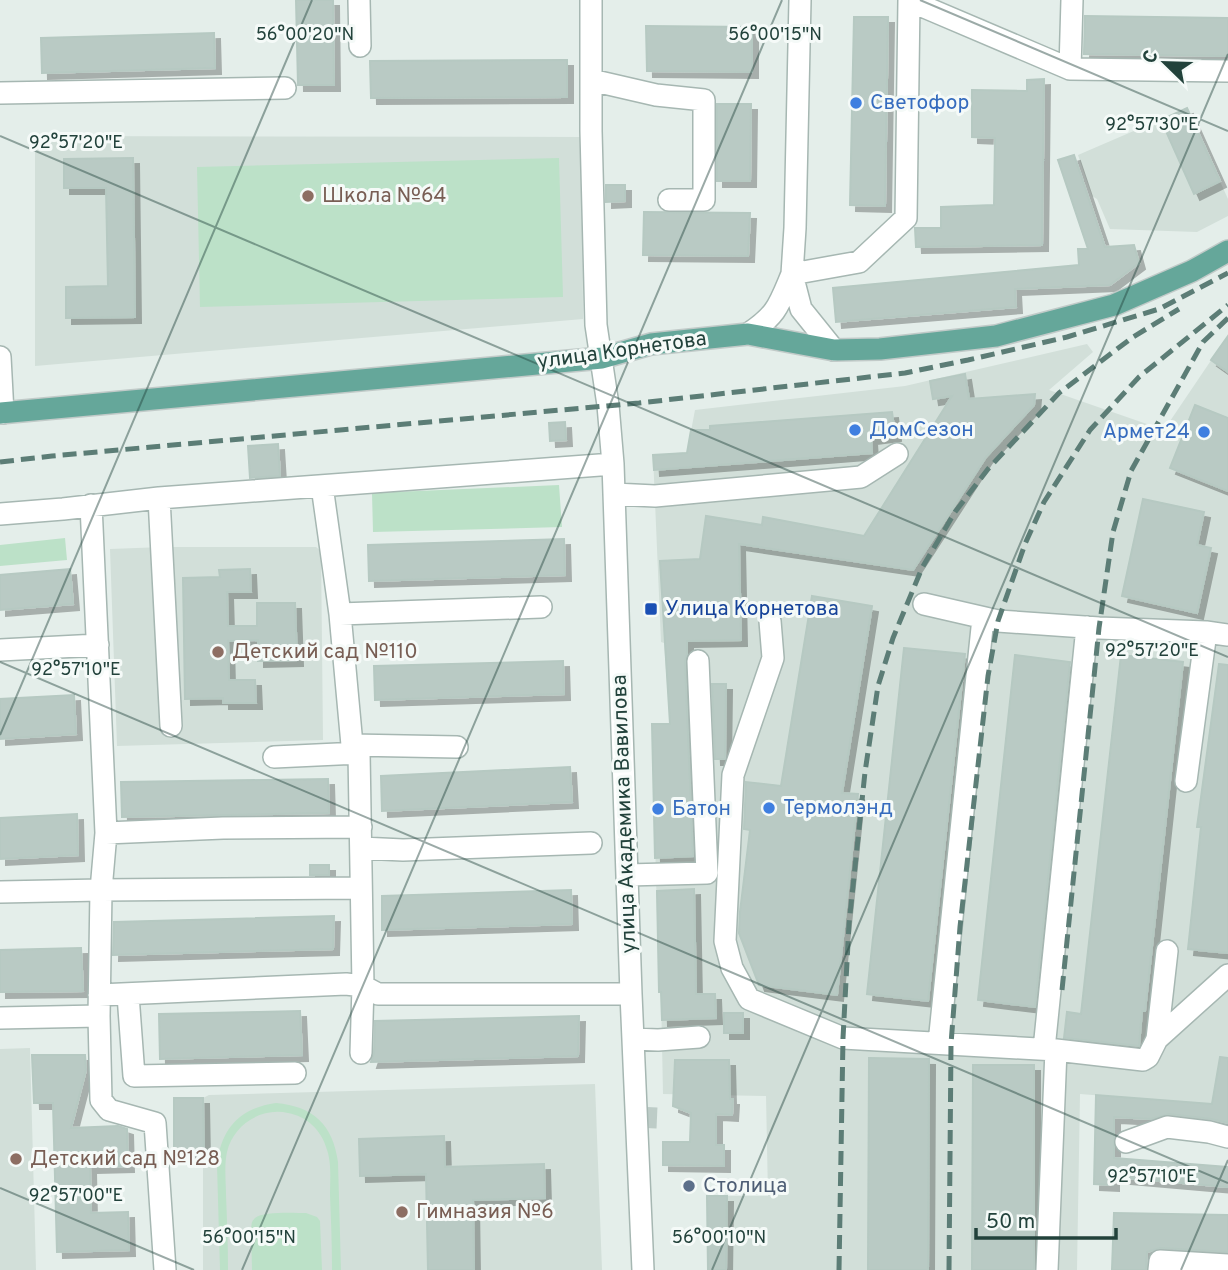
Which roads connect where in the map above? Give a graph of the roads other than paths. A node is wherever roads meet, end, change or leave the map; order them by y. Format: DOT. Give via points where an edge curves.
graph roads {
  1 [pos="359,0"];
  2 [pos="591,0"];
  3 [pos="800,0"];
  4 [pos="909,0"];
  5 [pos="916,0"];
  6 [pos="1072,0"];
  7 [pos="360,46"];
  8 [pos="1070,69"];
  9 [pos="1228,71"];
  10 [pos="591,80"];
  11 [pos="285,88"];
  12 [pos="0,93"];
  13 [pos="668,200"];
  14 [pos="1228,251"];
  15 [pos="792,274"];
  16 [pos="748,334"];
  17 [pos="834,350"];
  18 [pos="0,357"];
  19 [pos="602,358"];
  20 [pos="1,413"];
  21 [pos="897,454"];
  22 [pos="613,464"];
  23 [pos="322,486"];
  24 [pos="614,494"];
  25 [pos="159,498"];
  26 [pos="91,505"];
  27 [pos="0,514"];
  28 [pos="925,604"];
  29 [pos="541,607"];
  30 [pos="340,614"];
  31 [pos="983,618"];
  32 [pos="770,621"];
  33 [pos="1087,627"];
  34 [pos="1206,632"];
  35 [pos="1228,635"];
  36 [pos="98,645"];
  37 [pos="0,650"];
  38 [pos="698,660"];
  39 [pos="171,726"];
  40 [pos="457,747"];
  41 [pos="356,749"];
  42 [pos="274,757"];
  43 [pos="1186,781"];
  44 [pos="106,833"];
  45 [pos="361,837"];
  46 [pos="592,843"];
  47 [pos="627,875"];
  48 [pos="361,888"];
  49 [pos="101,890"];
  50 [pos="0,892"];
  51 [pos="1167,951"];
  52 [pos="1228,975"];
  53 [pos="363,986"];
  54 [pos="631,994"];
  55 [pos="128,995"];
  56 [pos="99,1006"];
  57 [pos="0,1018"];
  58 [pos="699,1037"];
  59 [pos="1157,1039"];
  60 [pos="633,1040"];
  61 [pos="939,1043"];
  62 [pos="1050,1050"];
  63 [pos="361,1053"];
  64 [pos="295,1073"];
  65 [pos="1228,1137"];
  66 [pos="1126,1142"];
  67 [pos="1228,1265"];
  68 [pos="165,1270"];
  69 [pos="643,1270"];
  70 [pos="1047,1270"];
  71 [pos="1159,1270"];
  1 -- 7 [label="street"];
  2 -- 10 [label="street, улица Академика Вавилова"];
  3 -- 15 [label="street"];
  4 -- 15 [label="street" via="906,218 859,262"];
  5 -- 8 [label="street"];
  6 -- 8 [label="street"];
  8 -- 9 [label="street"];
  10 -- 13 [label="street" via="704,100 704,200"];
  10 -- 19 [label="street, улица Академика Вавилова" via="596,325"];
  11 -- 12 [label="street"];
  14 -- 17 [label="main road, улица Корнетова" via="1114,306 996,336"];
  15 -- 16 [label="street" via="779,306"];
  15 -- 17 [label="street" via="801,309"];
  16 -- 17 [label="main road, улица Корнетова"];
  16 -- 19 [label="main road, улица Корнетова" via="651,344"];
  18 -- 20 [label="street"];
  19 -- 20 [label="main road, улица Корнетова"];
  19 -- 22 [label="street, улица Академика Вавилова"];
  21 -- 24 [label="street" via="862,477 655,496"];
  22 -- 23 [label="street"];
  22 -- 24 [label="street, улица Академика Вавилова"];
  23 -- 25 [label="street"];
  23 -- 30 [label="street"];
  24 -- 47 [label="street, улица Академика Вавилова"];
  25 -- 26 [label="street"];
  25 -- 39 [label="street"];
  26 -- 27 [label="street"];
  26 -- 36 [label="street"];
  28 -- 31 [label="street"];
  29 -- 30 [label="street"];
  30 -- 41 [label="street"];
  31 -- 33 [label="street"];
  31 -- 61 [label="street"];
  32 -- 61 [label="street" via="773,658 733,775 725,941 732,968 749,999 843,1038"];
  33 -- 34 [label="street"];
  33 -- 62 [label="street"];
  34 -- 35 [label="street"];
  34 -- 43 [label="street"];
  36 -- 37 [label="street"];
  36 -- 44 [label="street"];
  38 -- 47 [label="street" via="707,873"];
  40 -- 41 [label="street"];
  41 -- 42 [label="street"];
  41 -- 45 [label="street"];
  44 -- 45 [label="street" via="223,828"];
  44 -- 49 [label="street"];
  45 -- 46 [label="street" via="403,850"];
  45 -- 48 [label="street"];
  47 -- 54 [label="street, улица Академика Вавилова"];
  48 -- 49 [label="street"];
  48 -- 53 [label="street"];
  49 -- 50 [label="street"];
  49 -- 56 [label="street"];
  51 -- 59 [label="street"];
  52 -- 59 [label="street"];
  53 -- 54 [label="street" via="377,994"];
  53 -- 55 [label="street"];
  53 -- 63 [label="street"];
  54 -- 60 [label="street, улица Академика Вавилова"];
  55 -- 56 [label="street"];
  55 -- 64 [label="street" via="134,1076"];
  56 -- 57 [label="street"];
  56 -- 68 [label="street" via="101,1100 109,1110 155,1123"];
  58 -- 60 [label="street"];
  59 -- 62 [label="street" via="1143,1060"];
  60 -- 69 [label="street, улица Академика Вавилова"];
  61 -- 62 [label="street"];
  62 -- 70 [label="street"];
  65 -- 66 [label="street" via="1167,1127"];
  67 -- 71 [label="street" via="1160,1261"];
}
